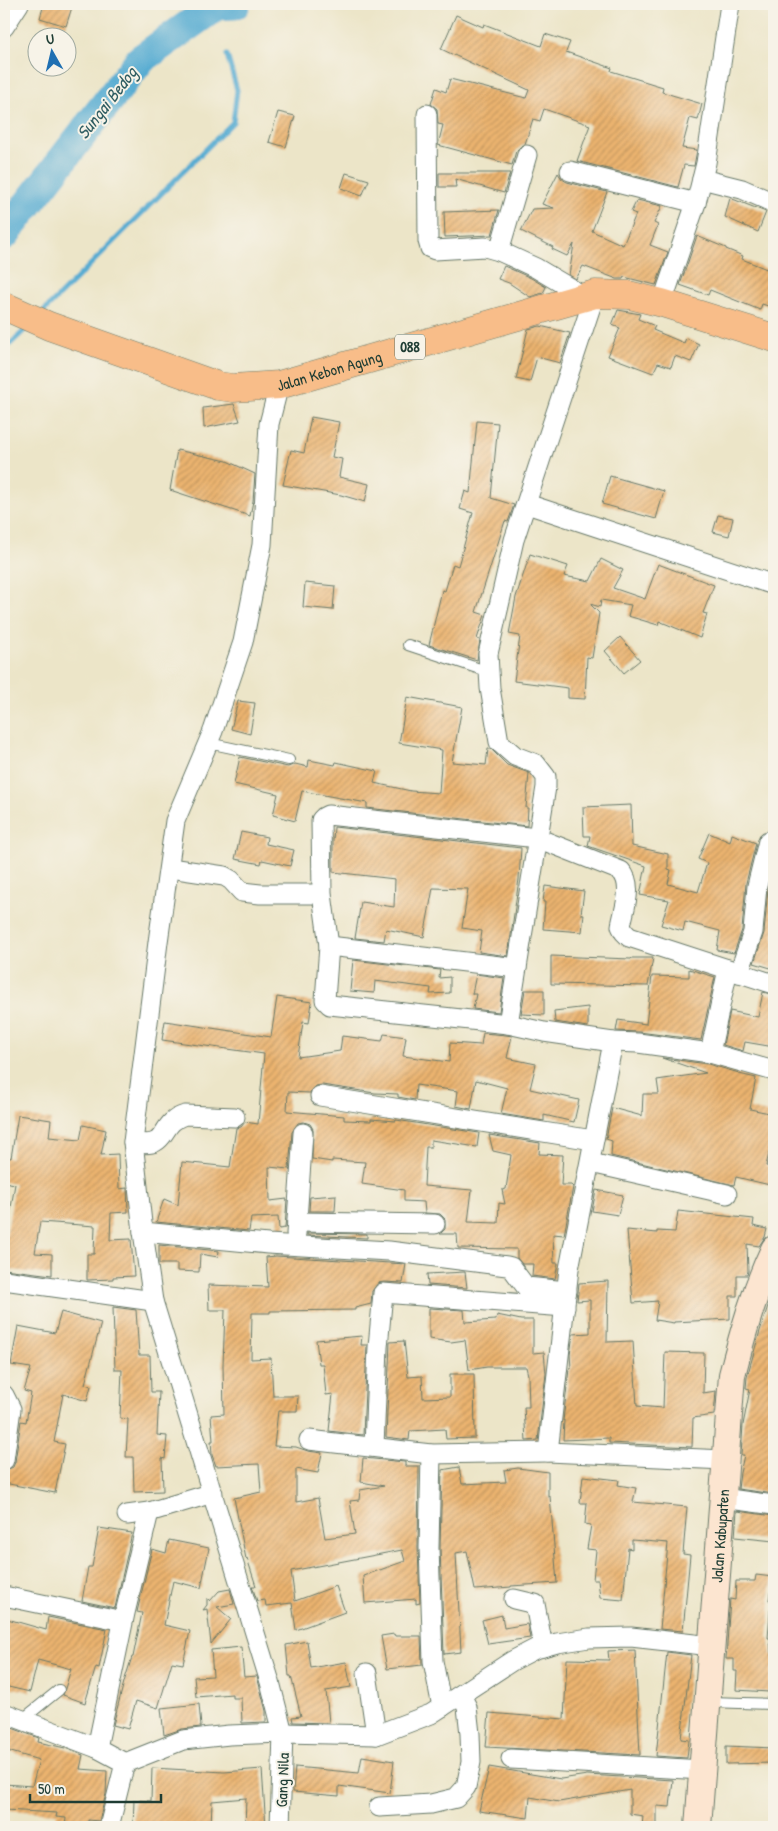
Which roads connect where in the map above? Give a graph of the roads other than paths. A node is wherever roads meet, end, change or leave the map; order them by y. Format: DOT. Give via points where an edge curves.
graph roads {
  1 [pos="19,4"];
  2 [pos="730,4"];
  3 [pos="4,27"];
  4 [pos="427,114"];
  5 [pos="527,154"];
  6 [pos="570,172"];
  7 [pos="702,179"];
  8 [pos="696,203"];
  9 [pos="774,203"];
  10 [pos="500,251"];
  11 [pos="590,296"];
  12 [pos="662,303"];
  13 [pos="4,306"];
  14 [pos="774,338"];
  15 [pos="279,385"];
  16 [pos="527,504"];
  17 [pos="774,585"];
  18 [pos="408,644"];
  19 [pos="489,672"];
  20 [pos="208,743"];
  21 [pos="289,760"];
  22 [pos="537,838"];
  23 [pos="768,841"];
  24 [pos="170,868"];
  25 [pos="322,894"];
  26 [pos="329,946"];
  27 [pos="517,968"];
  28 [pos="733,971"];
  29 [pos="774,984"];
  30 [pos="508,1024"];
  31 [pos="613,1042"];
  32 [pos="710,1052"];
  33 [pos="774,1071"];
  34 [pos="320,1096"];
  35 [pos="235,1117"];
  36 [pos="303,1133"];
  37 [pos="593,1140"];
  38 [pos="133,1142"];
  39 [pos="590,1162"];
  40 [pos="727,1194"];
  41 [pos="296,1222"];
  42 [pos="392,1223"];
  43 [pos="435,1224"];
  44 [pos="143,1232"];
  45 [pos="295,1245"];
  46 [pos="774,1249"];
  47 [pos="389,1251"];
  48 [pos="4,1280"];
  49 [pos="566,1299"];
  50 [pos="153,1301"];
  51 [pos="4,1395"];
  52 [pos="309,1440"];
  53 [pos="374,1446"];
  54 [pos="548,1452"];
  55 [pos="431,1454"];
  56 [pos="4,1460"];
  57 [pos="725,1460"];
  58 [pos="213,1493"];
  59 [pos="722,1498"];
  60 [pos="774,1505"];
  61 [pos="149,1512"];
  62 [pos="128,1515"];
  63 [pos="4,1596"];
  64 [pos="514,1599"];
  65 [pos="123,1621"];
  66 [pos="712,1646"];
  67 [pos="543,1647"];
  68 [pos="367,1673"];
  69 [pos="59,1690"];
  70 [pos="461,1695"];
  71 [pos="708,1702"];
  72 [pos="774,1704"];
  73 [pos="442,1707"];
  74 [pos="4,1713"];
  75 [pos="23,1719"];
  76 [pos="283,1733"];
  77 [pos="376,1735"];
  78 [pos="97,1748"];
  79 [pos="511,1759"];
  80 [pos="125,1763"];
  81 [pos="703,1770"];
  82 [pos="379,1807"];
  83 [pos="109,1827"];
  84 [pos="280,1827"];
  85 [pos="698,1827"];
  1 -- 3 [label="street"];
  2 -- 7 [label="street"];
  4 -- 10 [label="street" via="430,248 485,247"];
  5 -- 10 [label="street"];
  6 -- 8 [label="street"];
  7 -- 8 [label="street"];
  7 -- 9 [label="street" via="742,189"];
  8 -- 12 [label="street"];
  10 -- 11 [label="street"];
  11 -- 12 [label="main road, Jalan Kebon Agung / 088" via="629,295"];
  11 -- 15 [label="main road, Jalan Kebon Agung / 088"];
  11 -- 16 [label="street"];
  12 -- 14 [label="main road, Jalan Kebon Agung / 088"];
  13 -- 15 [label="main road, Jalan Kebon Agung / 088" via="49,326 218,386"];
  15 -- 20 [label="street, Gang Nila" via="269,424 260,552 242,642"];
  16 -- 17 [label="street"];
  16 -- 19 [label="street" via="514,540 492,635"];
  18 -- 19 [label="lane"];
  19 -- 22 [label="street" via="499,742 515,756 536,764 546,777"];
  20 -- 21 [label="lane"];
  20 -- 24 [label="street, Gang Nila" via="175,821"];
  22 -- 25 [label="street" via="328,815 321,820"];
  22 -- 27 [label="street"];
  22 -- 28 [label="street" via="621,871 628,887 621,926 629,937"];
  23 -- 28 [label="street" via="757,886 753,932"];
  24 -- 25 [label="street" via="224,876 242,892"];
  24 -- 38 [label="street, Gang Nila"];
  25 -- 26 [label="street"];
  26 -- 27 [label="street"];
  26 -- 30 [label="street" via="325,1000 330,1005"];
  27 -- 30 [label="street"];
  28 -- 29 [label="street"];
  28 -- 32 [label="street"];
  30 -- 31 [label="street"];
  31 -- 32 [label="street"];
  31 -- 37 [label="street"];
  32 -- 33 [label="street"];
  34 -- 37 [label="street"];
  35 -- 38 [label="street" via="184,1115 172,1120 154,1143"];
  36 -- 41 [label="street"];
  37 -- 39 [label="street"];
  38 -- 44 [label="street, Gang Nila"];
  39 -- 40 [label="street"];
  39 -- 49 [label="street"];
  41 -- 42 [label="street"];
  41 -- 45 [label="street"];
  42 -- 43 [label="street"];
  42 -- 47 [label="street"];
  44 -- 45 [label="street"];
  44 -- 50 [label="street, Gang Nila"];
  45 -- 47 [label="street"];
  46 -- 57 [label="main road, Jalan Kabupaten" via="743,1332 732,1374"];
  47 -- 49 [label="street" via="508,1266 526,1286"];
  48 -- 50 [label="street"];
  49 -- 53 [label="street" via="383,1293"];
  49 -- 54 [label="street"];
  50 -- 58 [label="street, Gang Nila"];
  51 -- 56 [label="street" via="11,1410"];
  52 -- 53 [label="street"];
  53 -- 55 [label="street"];
  54 -- 55 [label="street"];
  54 -- 57 [label="street"];
  55 -- 73 [label="street" via="429,1548 433,1661"];
  57 -- 59 [label="main road, Jalan Kabupaten"];
  58 -- 61 [label="street"];
  58 -- 76 [label="street, Gang Nila"];
  59 -- 60 [label="street"];
  59 -- 66 [label="main road, Jalan Kabupaten"];
  61 -- 62 [label="street"];
  61 -- 65 [label="street"];
  63 -- 65 [label="street"];
  64 -- 67 [label="street" via="535,1604"];
  65 -- 78 [label="street"];
  66 -- 67 [label="street" via="631,1637 590,1638"];
  66 -- 71 [label="main road, Jalan Kabupaten"];
  67 -- 70 [label="street" via="512,1660"];
  68 -- 77 [label="street"];
  69 -- 75 [label="lane"];
  70 -- 73 [label="street"];
  70 -- 82 [label="street" via="467,1707 470,1734 471,1762 466,1787 456,1798 431,1804"];
  71 -- 72 [label="lane"];
  71 -- 81 [label="main road, Jalan Kabupaten"];
  73 -- 77 [label="street"];
  74 -- 75 [label="street"];
  75 -- 78 [label="street"];
  76 -- 77 [label="street"];
  76 -- 80 [label="street" via="228,1734 183,1740"];
  76 -- 84 [label="street, Gang Nila"];
  78 -- 80 [label="street"];
  79 -- 81 [label="street"];
  80 -- 83 [label="street"];
  81 -- 85 [label="main road, Jalan Kabupaten"];
}
